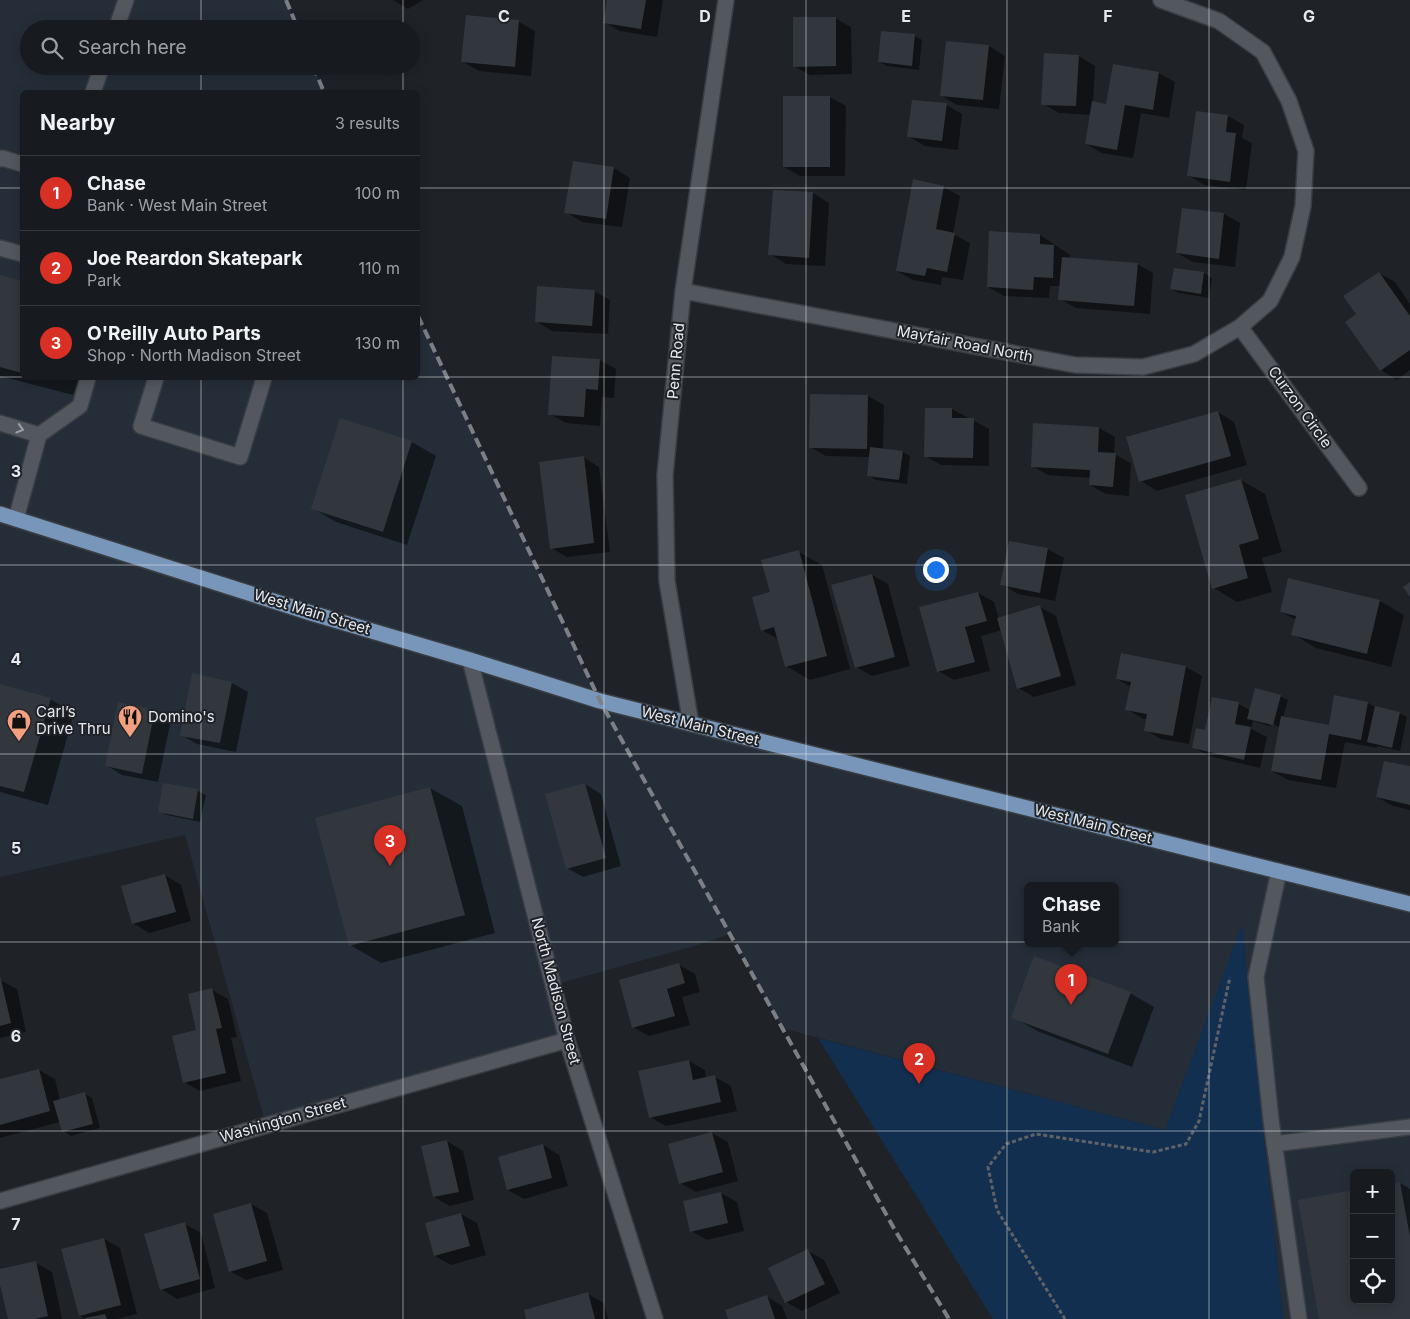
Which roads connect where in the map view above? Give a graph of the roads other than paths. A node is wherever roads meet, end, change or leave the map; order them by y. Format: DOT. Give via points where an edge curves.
graph roads {
  1 [pos="126,0"];
  2 [pos="726,0"];
  3 [pos="1161,0"];
  4 [pos="119,20"];
  5 [pos="99,75"];
  6 [pos="94,90"];
  7 [pos="0,159"];
  8 [pos="20,163"];
  9 [pos="0,248"];
  10 [pos="20,253"];
  11 [pos="683,291"];
  12 [pos="1240,327"];
  13 [pos="87,380"];
  14 [pos="155,380"];
  15 [pos="263,380"];
  16 [pos="0,423"];
  17 [pos="39,435"];
  18 [pos="1359,488"];
  19 [pos="0,514"];
  20 [pos="16,518"];
  21 [pos="470,660"];
  22 [pos="691,724"];
  23 [pos="1279,871"];
  24 [pos="1410,904"];
  25 [pos="567,1040"];
  26 [pos="1410,1126"];
  27 [pos="1274,1144"];
  28 [pos="0,1201"];
  29 [pos="655,1319"];
  30 [pos="1299,1319"];
  1 -- 4 [label="street"];
  2 -- 11 [label="street, Penn Road"];
  3 -- 12 [label="street, Mayfair Road North" via="1219,21 1263,52 1289,101 1306,151 1303,206 1292,257 1270,302"];
  5 -- 6 [label="street"];
  7 -- 8 [label="street"];
  9 -- 10 [label="street"];
  11 -- 12 [label="street, Mayfair Road North" via="1075,365 1143,367 1194,354"];
  11 -- 22 [label="street, Penn Road" via="665,475 667,581"];
  12 -- 18 [label="street, Curzon Circle"];
  13 -- 17 [label="street" via="80,406"];
  14 -- 15 [label="street" via="141,426 240,457"];
  16 -- 17 [label="street, one-way"];
  17 -- 20 [label="street"];
  19 -- 20 [label="main road, West Main Street"];
  20 -- 21 [label="main road, West Main Street"];
  21 -- 22 [label="main road, West Main Street" via="600,701"];
  21 -- 25 [label="street, North Madison Street"];
  22 -- 23 [label="main road, West Main Street"];
  23 -- 24 [label="main road, West Main Street"];
  23 -- 27 [label="street" via="1256,977"];
  25 -- 28 [label="street, Washington Street"];
  25 -- 29 [label="street, North Madison Street"];
  26 -- 27 [label="street"];
  27 -- 30 [label="street"];
}
